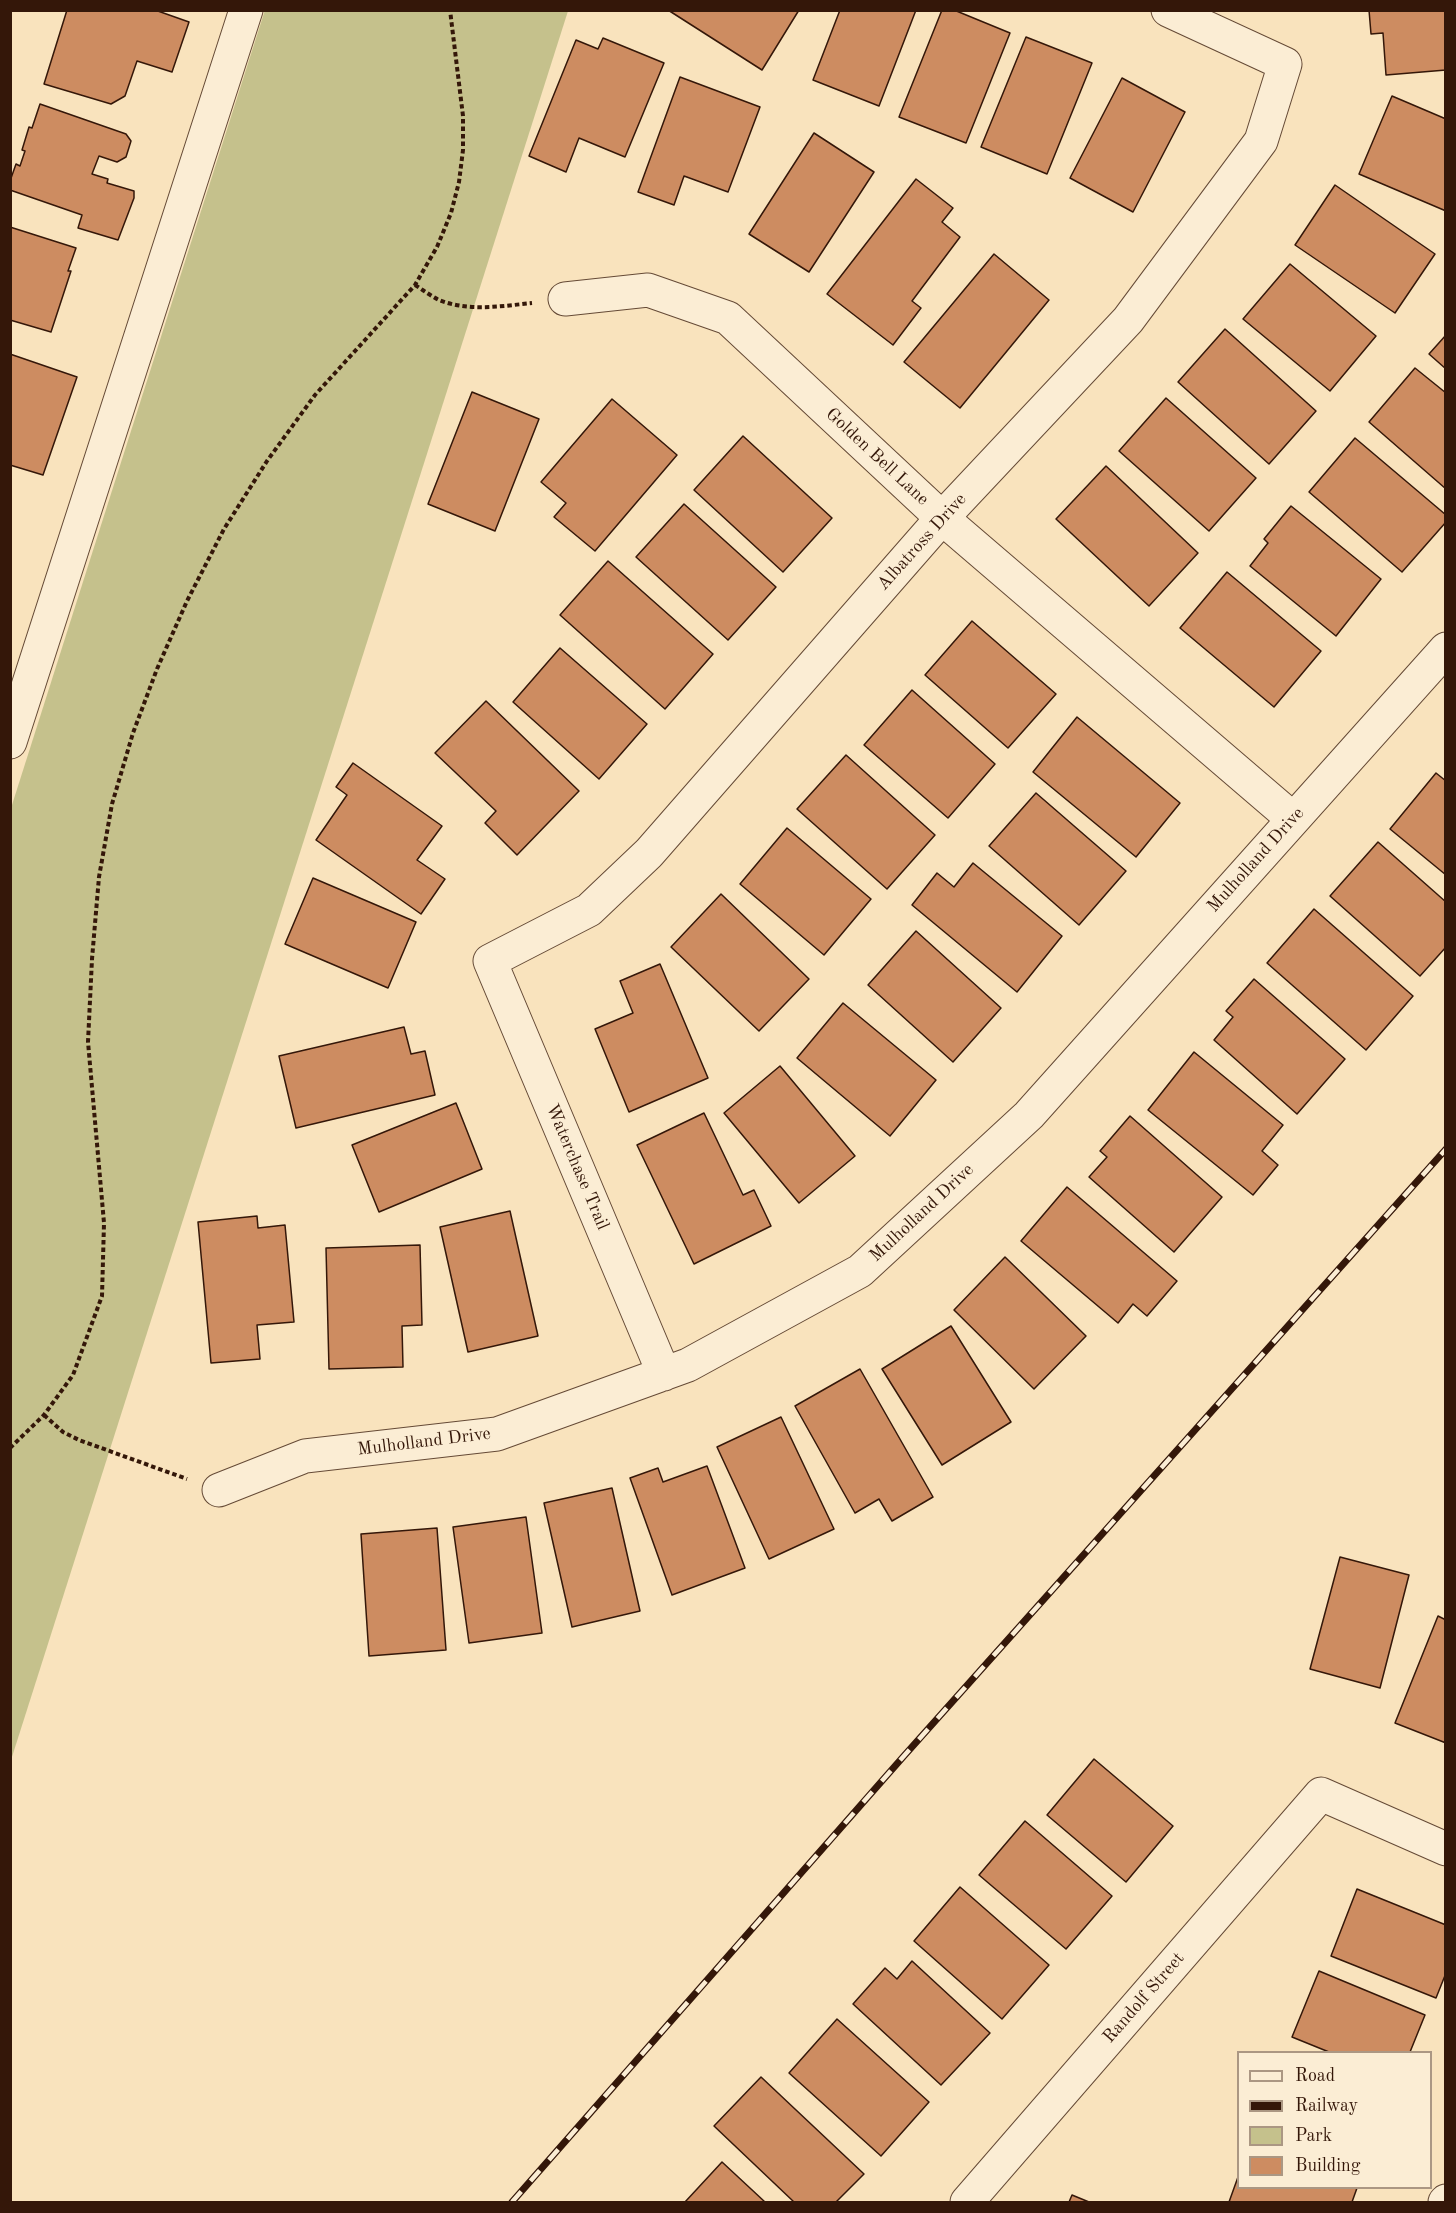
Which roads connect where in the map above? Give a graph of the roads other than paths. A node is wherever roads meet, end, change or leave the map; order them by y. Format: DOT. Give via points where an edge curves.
graph roads {
  1 [pos="246,10"];
  2 [pos="1168,10"];
  3 [pos="565,299"];
  4 [pos="942,518"];
  5 [pos="1446,649"];
  6 [pos="13,725"];
  7 [pos="1293,819"];
  8 [pos="490,961"];
  9 [pos="664,1374"];
  10 [pos="219,1490"];
  11 [pos="1446,1849"];
  12 [pos="967,2202"];
  1 -- 6 [label="street"];
  2 -- 4 [label="street, Albatross Drive" via="1285,64 1262,141 1128,320"];
  3 -- 4 [label="street, Golden Bell Lane" via="648,290 728,318"];
  4 -- 7 [label="street, Golden Bell Lane"];
  4 -- 8 [label="street, Albatross Drive" via="649,853 589,910"];
  5 -- 7 [label="street, Mulholland Drive"];
  7 -- 9 [label="street, Mulholland Drive" via="1029,1114 860,1271 688,1365"];
  8 -- 9 [label="street, Waterchase Trail"];
  9 -- 10 [label="street, Mulholland Drive" via="497,1434 305,1456"];
  11 -- 12 [label="street, Randolf Street" via="1321,1794"];
}
